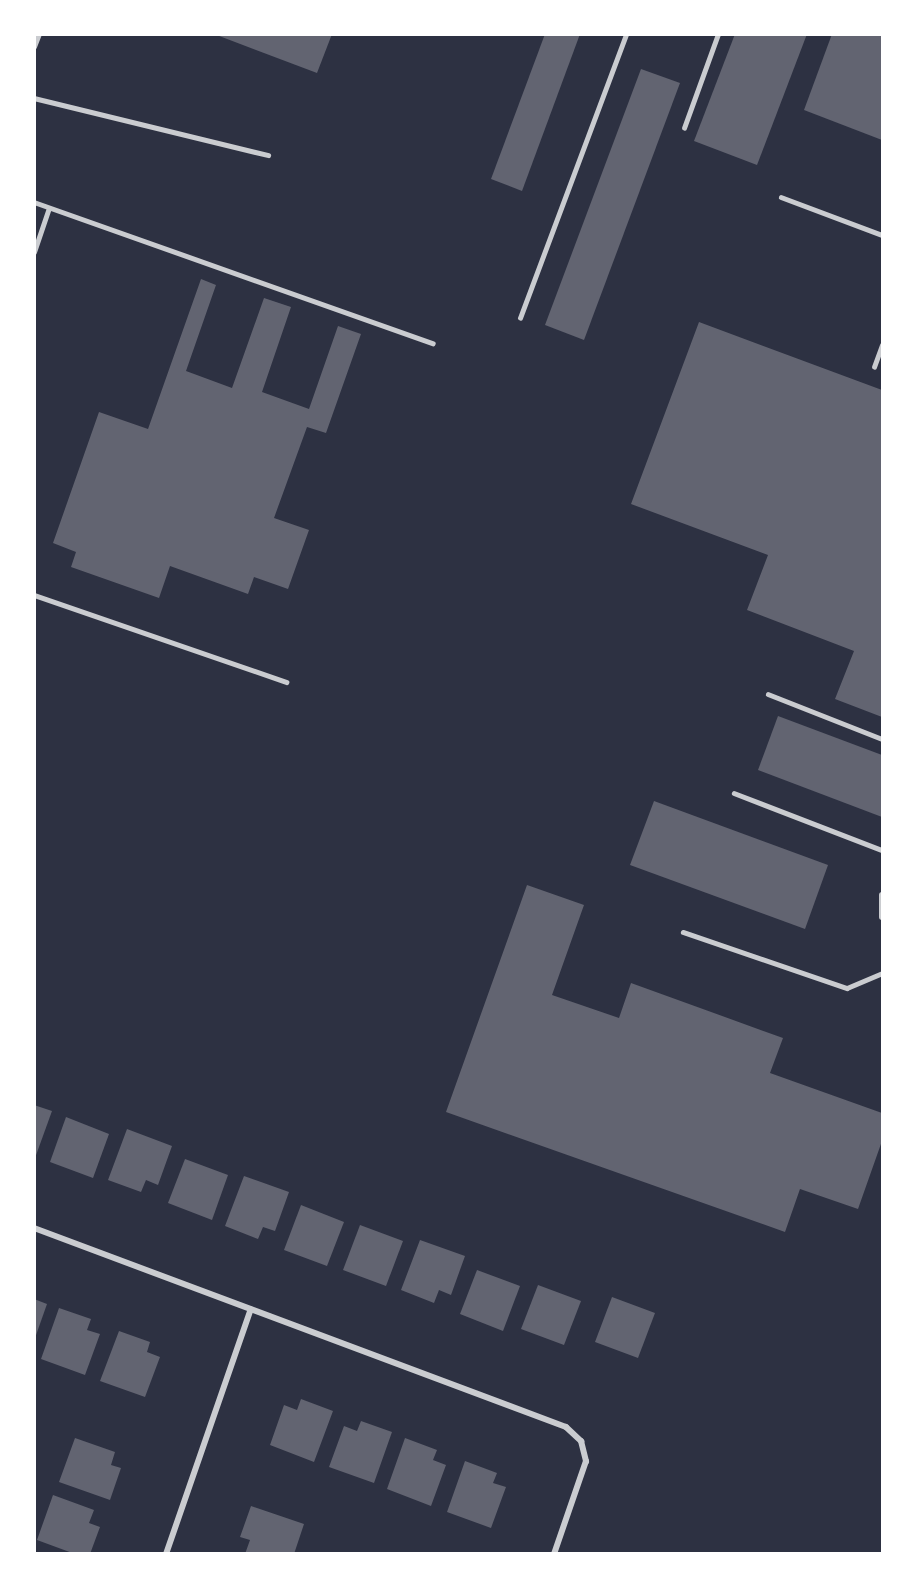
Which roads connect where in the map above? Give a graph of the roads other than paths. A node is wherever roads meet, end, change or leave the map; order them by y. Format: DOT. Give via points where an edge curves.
graph roads {
  1 [pos="39,34"];
  2 [pos="626,34"];
  3 [pos="718,34"];
  4 [pos="34,47"];
  5 [pos="34,98"];
  6 [pos="684,128"];
  7 [pos="268,155"];
  8 [pos="781,197"];
  9 [pos="34,202"];
  10 [pos="49,208"];
  11 [pos="882,235"];
  12 [pos="34,252"];
  13 [pos="520,318"];
  14 [pos="433,344"];
  15 [pos="882,345"];
  16 [pos="874,367"];
  17 [pos="34,595"];
  18 [pos="286,682"];
  19 [pos="768,694"];
  20 [pos="882,739"];
  21 [pos="734,793"];
  22 [pos="882,850"];
  23 [pos="882,895"];
  24 [pos="882,917"];
  25 [pos="683,932"];
  26 [pos="882,973"];
  27 [pos="34,1228"];
  28 [pos="251,1309"];
  29 [pos="166,1554"];
  30 [pos="554,1554"];
  1 -- 4 [label="street"];
  2 -- 13 [label="lane"];
  3 -- 6 [label="lane"];
  5 -- 7 [label="lane"];
  8 -- 11 [label="lane"];
  9 -- 10 [label="lane"];
  10 -- 12 [label="lane"];
  10 -- 14 [label="lane"];
  15 -- 16 [label="lane"];
  17 -- 18 [label="lane"];
  19 -- 20 [label="lane"];
  21 -- 22 [label="lane"];
  23 -- 24 [label="street"];
  25 -- 26 [label="lane" via="847,988"];
  27 -- 28 [label="street"];
  28 -- 29 [label="street"];
  28 -- 30 [label="street" via="566,1426 581,1441 586,1461"];
}
